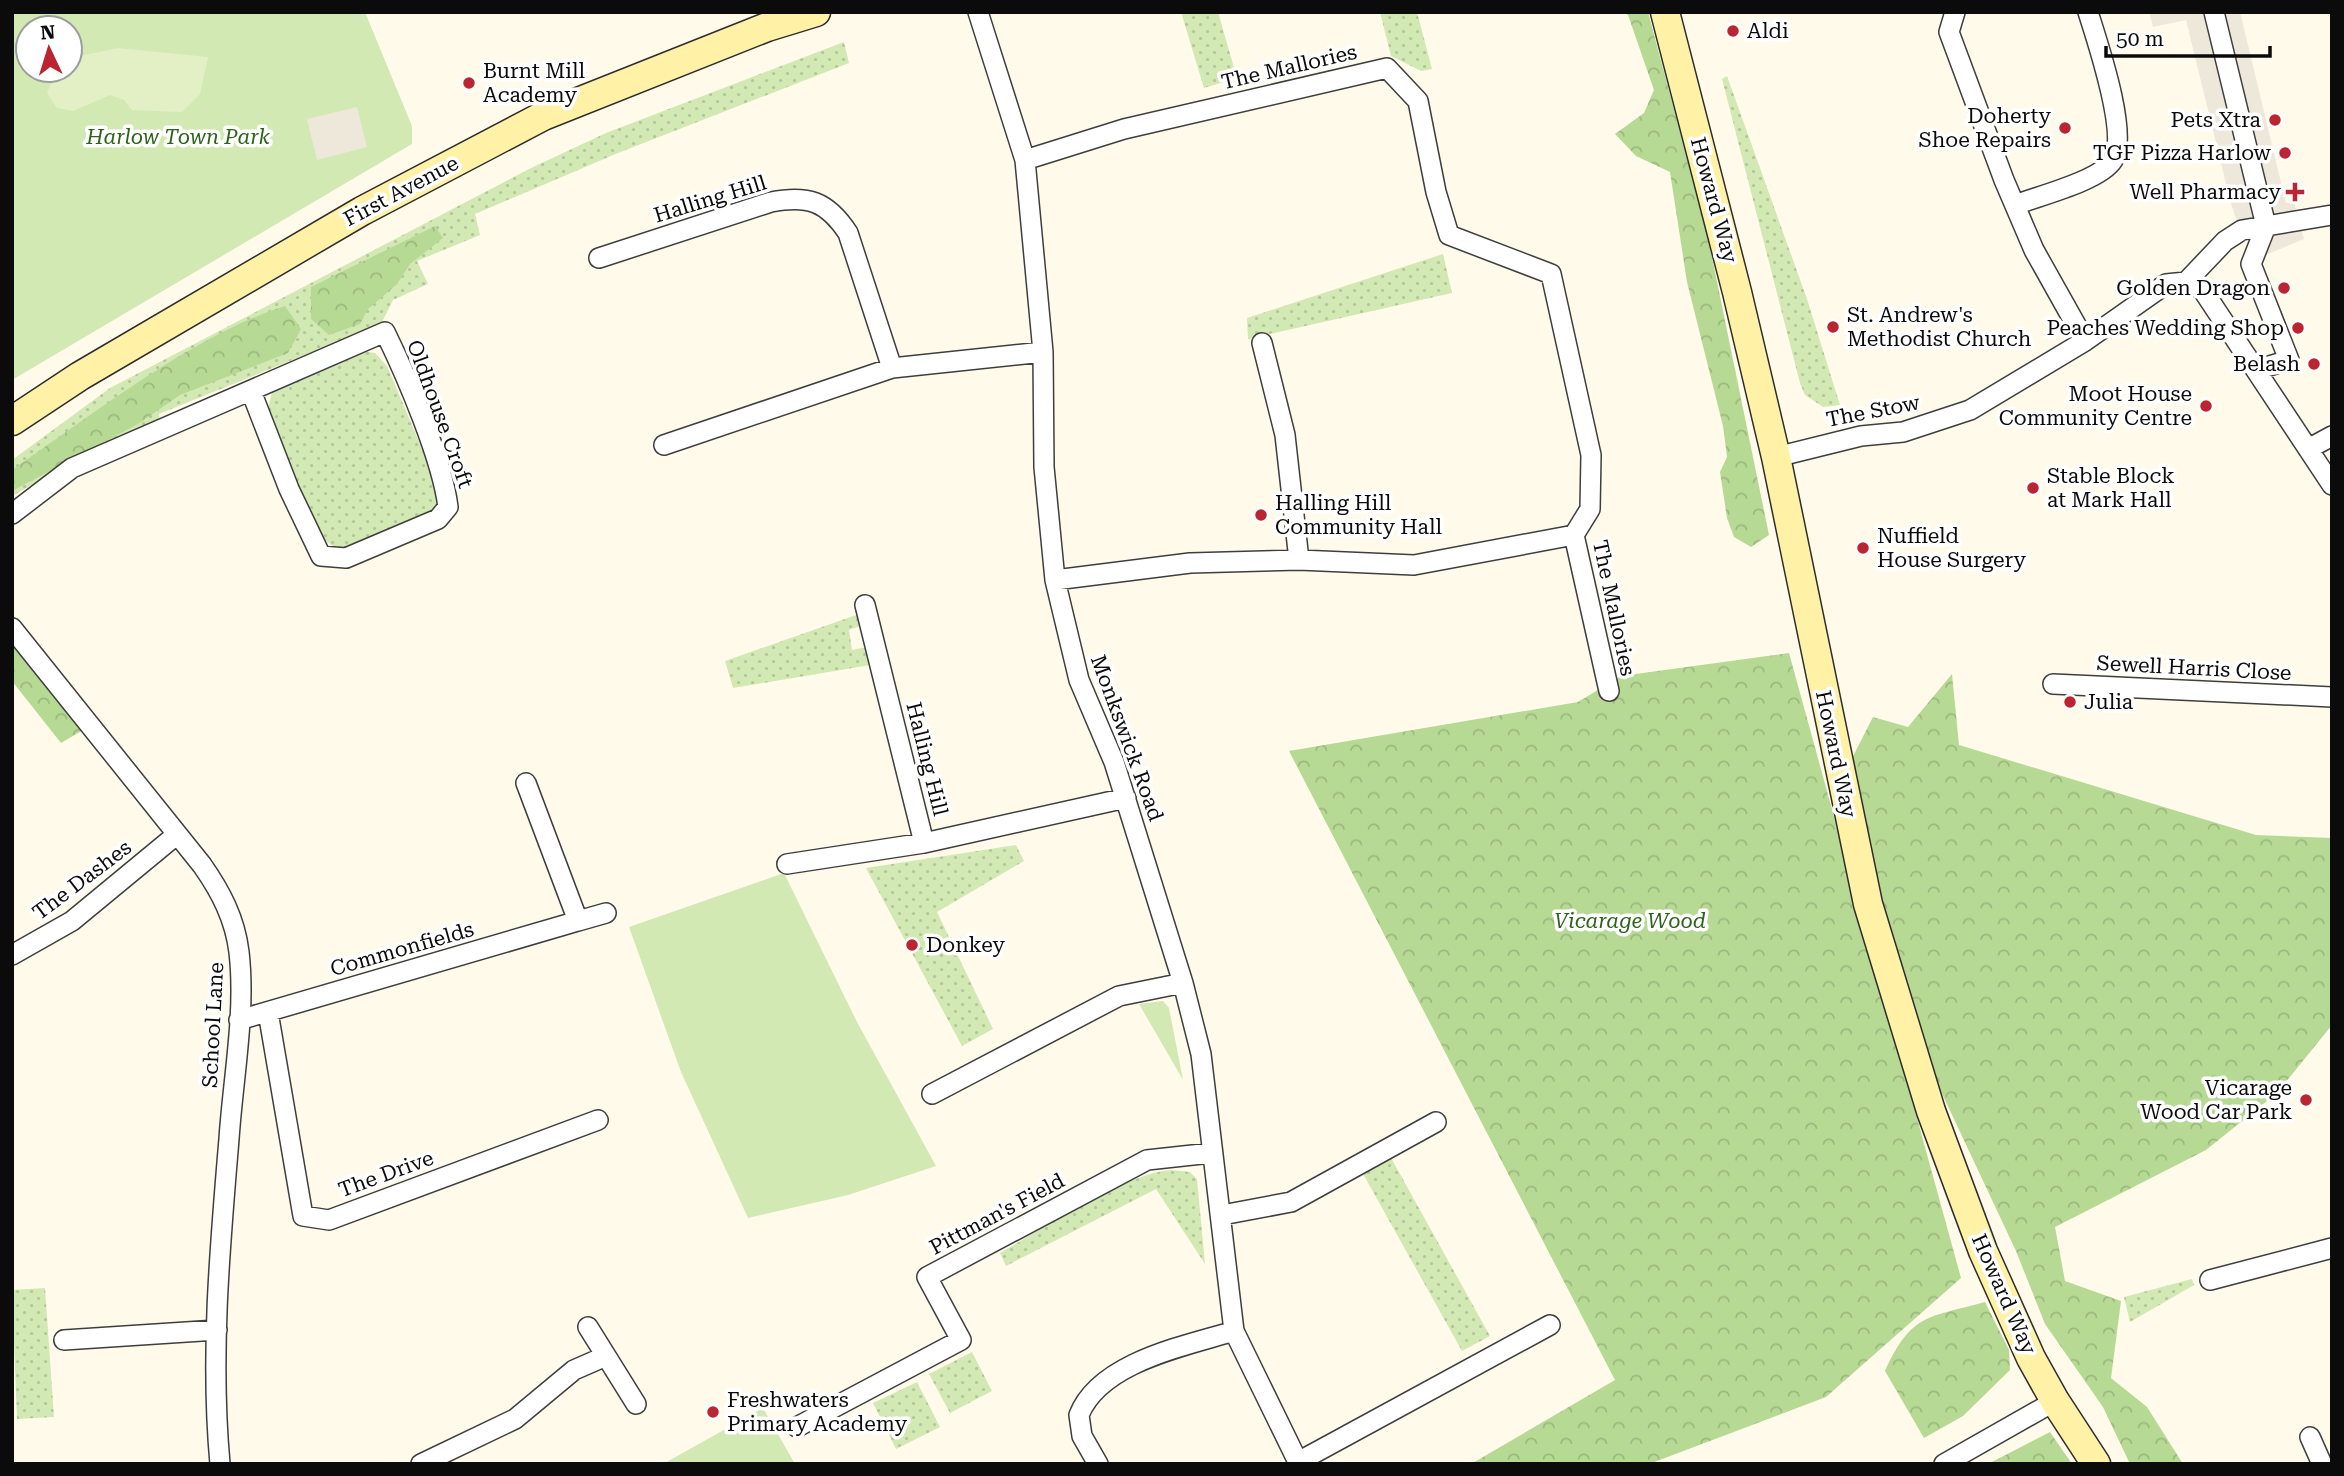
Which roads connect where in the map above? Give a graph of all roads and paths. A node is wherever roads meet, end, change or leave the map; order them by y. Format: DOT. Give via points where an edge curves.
graph roads {
  1 [pos="816,12"];
  2 [pos="978,12"];
  3 [pos="1665,12"];
  4 [pos="1955,12"];
  5 [pos="2088,12"];
  6 [pos="2214,12"];
  7 [pos="1025,160"];
  8 [pos="2015,205"];
  9 [pos="2332,215"];
  10 [pos="2266,226"];
  11 [pos="599,258"];
  12 [pos="2186,282"];
  13 [pos="2085,341"];
  14 [pos="1262,343"];
  15 [pos="1043,352"];
  16 [pos="892,368"];
  17 [pos="2256,370"];
  18 [pos="251,391"];
  19 [pos="12,421"];
  20 [pos="2332,436"];
  21 [pos="664,445"];
  22 [pos="2308,449"];
  23 [pos="1776,457"];
  24 [pos="2332,485"];
  25 [pos="12,514"];
  26 [pos="1574,535"];
  27 [pos="1299,560"];
  28 [pos="1055,580"];
  29 [pos="865,605"];
  30 [pos="12,628"];
  31 [pos="2053,684"];
  32 [pos="1609,691"];
  33 [pos="2332,697"];
  34 [pos="526,783"];
  35 [pos="1126,798"];
  36 [pos="175,835"];
  37 [pos="924,843"];
  38 [pos="787,864"];
  39 [pos="607,913"];
  40 [pos="578,921"];
  41 [pos="12,955"];
  42 [pos="1183,984"];
  43 [pos="268,1012"];
  44 [pos="239,1020"];
  45 [pos="932,1094"];
  46 [pos="598,1120"];
  47 [pos="1436,1122"];
  48 [pos="1211,1153"];
  49 [pos="1222,1215"];
  50 [pos="2332,1248"];
  51 [pos="2210,1280"];
  52 [pos="1550,1325"];
  53 [pos="587,1326"];
  54 [pos="217,1330"];
  55 [pos="1234,1331"];
  56 [pos="64,1340"];
  57 [pos="606,1356"];
  58 [pos="2054,1401"];
  59 [pos="636,1404"];
  60 [pos="797,1427"];
  61 [pos="2310,1437"];
  62 [pos="2332,1460"];
  63 [pos="1299,1463"];
  64 [pos="220,1464"];
  65 [pos="421,1464"];
  66 [pos="1098,1464"];
  67 [pos="1944,1464"];
  68 [pos="2096,1464"];
  69 [pos="2322,1464"];
  1 -- 19 [label="street, First Avenue" via="543,116 362,211 80,376"];
  2 -- 7 [label="street, Monkswick Road"];
  3 -- 23 [label="street, Howard Way"];
  4 -- 8 [label="street" via="1949,32"];
  5 -- 8 [label="street" via="2116,122 2114,160 2085,179"];
  6 -- 10 [label="street"];
  7 -- 15 [label="street, Monkswick Road"];
  7 -- 26 [label="street, The Mallories" via="1124,129 1387,68 1418,101 1449,235 1551,274 1591,455 1590,509"];
  8 -- 13 [label="street" via="2034,250"];
  9 -- 10 [label="street"];
  10 -- 12 [label="street, The Stow" via="2242,230 2225,241"];
  10 -- 17 [label="street" via="2251,264 2289,360"];
  11 -- 16 [label="street, Halling Hill" via="771,202 795,197 814,202 836,214 848,233"];
  12 -- 13 [label="street, The Stow" via="2166,284"];
  12 -- 17 [label="street" via="2202,289"];
  13 -- 23 [label="street, The Stow" via="1970,410 1903,432 1861,436"];
  14 -- 27 [label="street" via="1285,435"];
  15 -- 16 [label="street"];
  15 -- 28 [label="street, Monkswick Road" via="1044,467"];
  16 -- 21 [label="street"];
  17 -- 22 [label="street"];
  18 -- 18 [label="street, Oldhouse Croft" via="385,332 419,413 449,507 438,519 346,558 321,556"];
  18 -- 25 [label="street, Oldhouse Croft" via="72,468"];
  20 -- 22 [label="street"];
  22 -- 24 [label="street"];
  23 -- 58 [label="street, Howard Way" via="1868,904 1931,1111 1983,1251"];
  26 -- 27 [label="street, The Mallories" via="1414,565"];
  26 -- 32 [label="street, The Mallories"];
  27 -- 28 [label="street, The Mallories" via="1190,563"];
  28 -- 35 [label="street, Monkswick Road" via="1079,680"];
  29 -- 37 [label="street, Halling Hill"];
  30 -- 36 [label="street, School Lane"];
  31 -- 33 [label="street, Sewell Harris Close"];
  34 -- 40 [label="street"];
  35 -- 37 [label="street, Halling Hill"];
  35 -- 42 [label="street, Monkswick Road"];
  36 -- 41 [label="street, The Dashes" via="72,920"];
  36 -- 44 [label="street, School Lane" via="220,891 232,921 239,953"];
  37 -- 38 [label="street, Halling Hill"];
  39 -- 40 [label="street, Commonfields"];
  40 -- 43 [label="street, Commonfields"];
  42 -- 45 [label="street" via="1119,996"];
  42 -- 48 [label="street, Monkswick Road" via="1201,1056"];
  43 -- 44 [label="street, Commonfields"];
  43 -- 46 [label="street, The Drive" via="303,1216 329,1220"];
  44 -- 54 [label="street, School Lane"];
  47 -- 49 [label="street" via="1291,1202"];
  48 -- 49 [label="street, Monkswick Road"];
  48 -- 60 [label="street, Pittman's Field" via="1147,1160 927,1277 961,1340"];
  49 -- 55 [label="street, Monkswick Road"];
  50 -- 51 [label="street"];
  52 -- 63 [label="street"];
  53 -- 57 [label="street"];
  54 -- 56 [label="street"];
  54 -- 64 [label="street, School Lane"];
  55 -- 63 [label="street, Monkswick Road"];
  55 -- 66 [label="street" via="1149,1356 1096,1388 1079,1415 1083,1436"];
  57 -- 59 [label="street"];
  57 -- 65 [label="street" via="574,1370 515,1419"];
  58 -- 67 [label="street"];
  58 -- 68 [label="street, Howard Way"];
  61 -- 69 [label="street"];
  62 -- 69 [label="street"];
}
